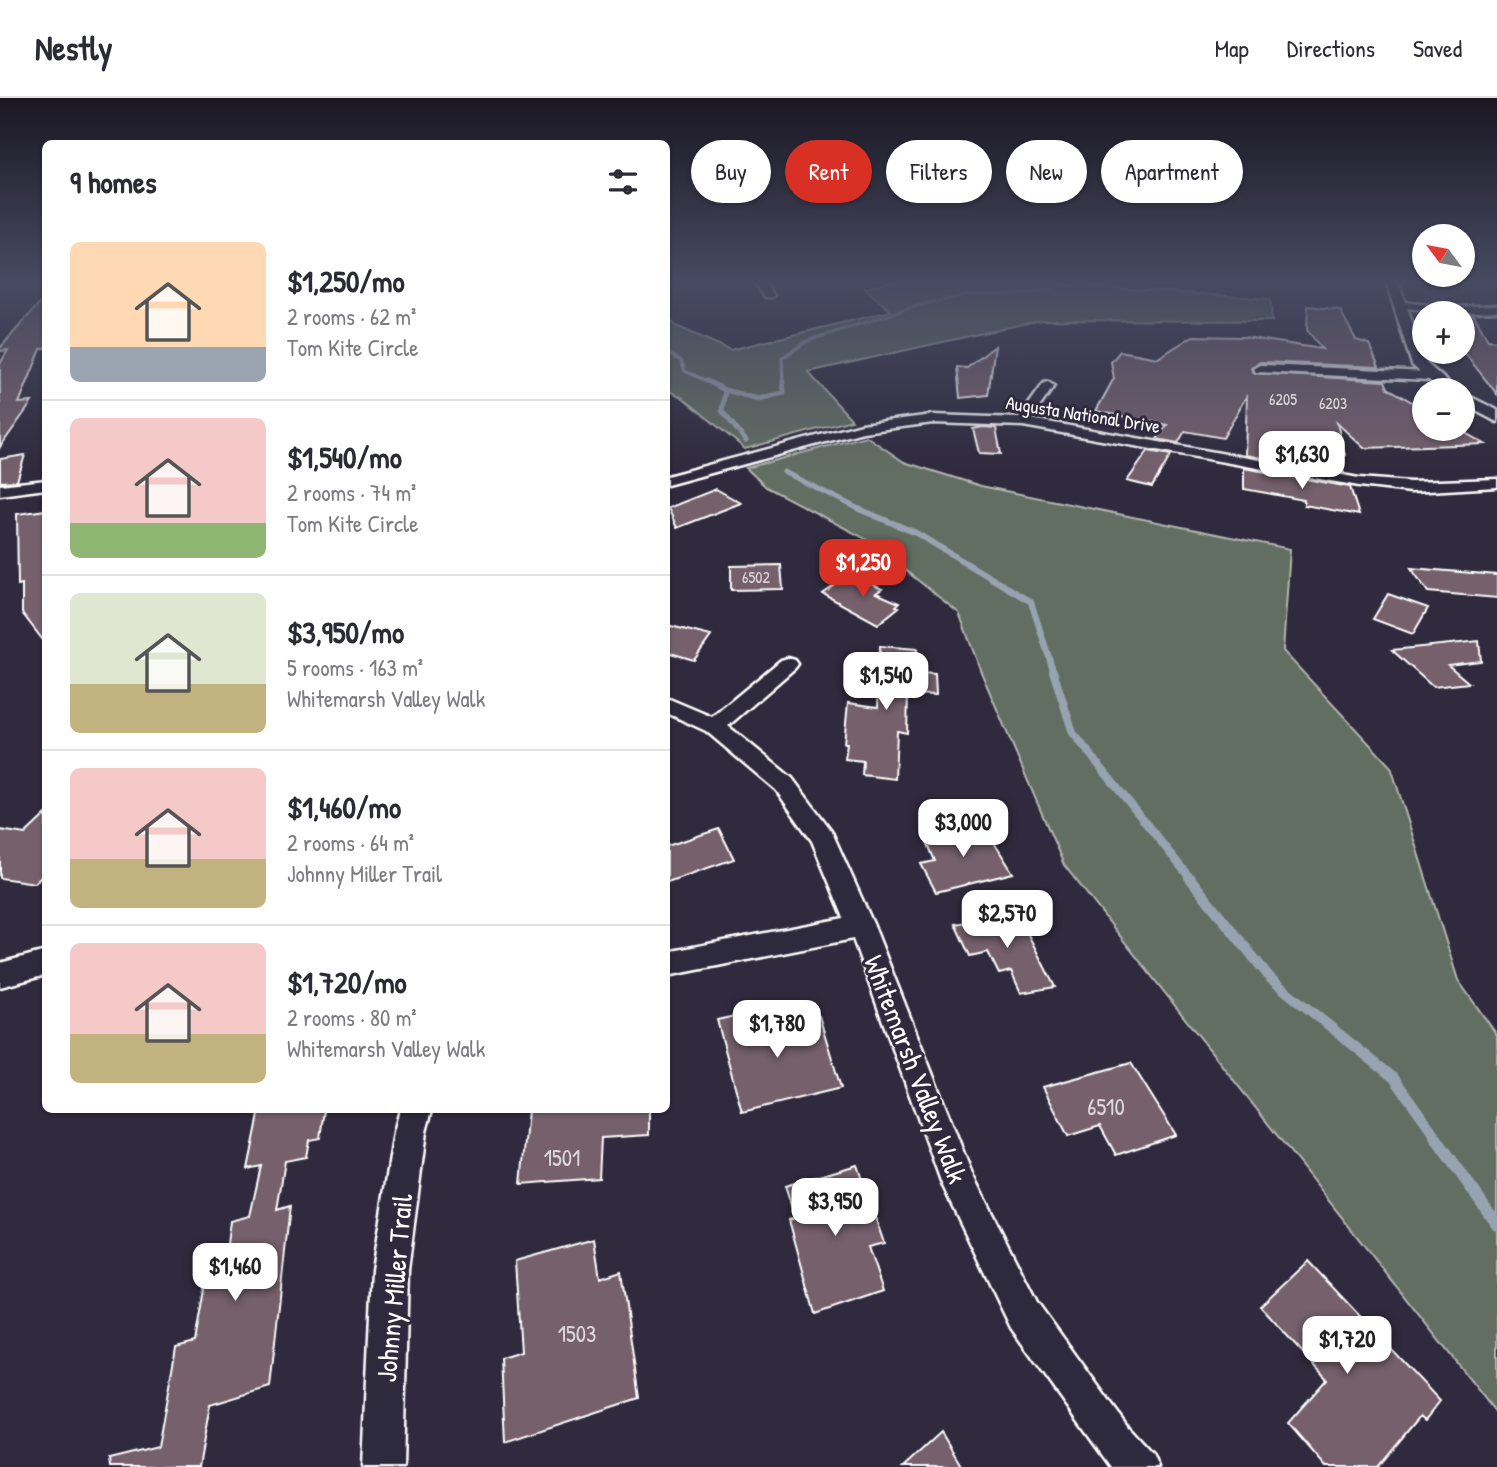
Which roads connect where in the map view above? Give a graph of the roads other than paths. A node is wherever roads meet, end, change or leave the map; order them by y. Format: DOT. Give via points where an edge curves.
graph roads {
  1 [pos="1411,345"];
  2 [pos="1261,369"];
  3 [pos="1430,376"];
  4 [pos="1433,378"];
  5 [pos="1048,386"];
  6 [pos="1475,405"];
  7 [pos="1497,417"];
  8 [pos="1023,422"];
  9 [pos="670,480"];
  10 [pos="1497,483"];
  11 [pos="42,485"];
  12 [pos="0,490"];
  13 [pos="788,664"];
  14 [pos="670,706"];
  15 [pos="714,726"];
  16 [pos="861,926"];
  17 [pos="670,963"];
  18 [pos="42,964"];
  19 [pos="0,975"];
  20 [pos="415,1113"];
  21 [pos="383,1467"];
  22 [pos="1138,1467"];
  1 -- 3 [label="street" via="1419,365"];
  2 -- 3 [label="street"];
  3 -- 4 [label="street"];
  5 -- 8 [label="street"];
  6 -- 7 [label="street"];
  8 -- 9 [label="street, Augusta National Drive" via="933,419 883,424"];
  8 -- 10 [label="street, Augusta National Drive" via="1359,482 1411,487"];
  11 -- 12 [label="street"];
  13 -- 15 [label="street"];
  14 -- 15 [label="street, Whitemarsh Valley Walk"];
  15 -- 16 [label="street, Whitemarsh Valley Walk" via="784,785 822,837"];
  16 -- 17 [label="street"];
  16 -- 22 [label="street, Whitemarsh Valley Walk" via="959,1184 1024,1315 1114,1441"];
  18 -- 19 [label="street"];
  20 -- 21 [label="street, Johnny Miller Trail" via="390,1270"];
}
